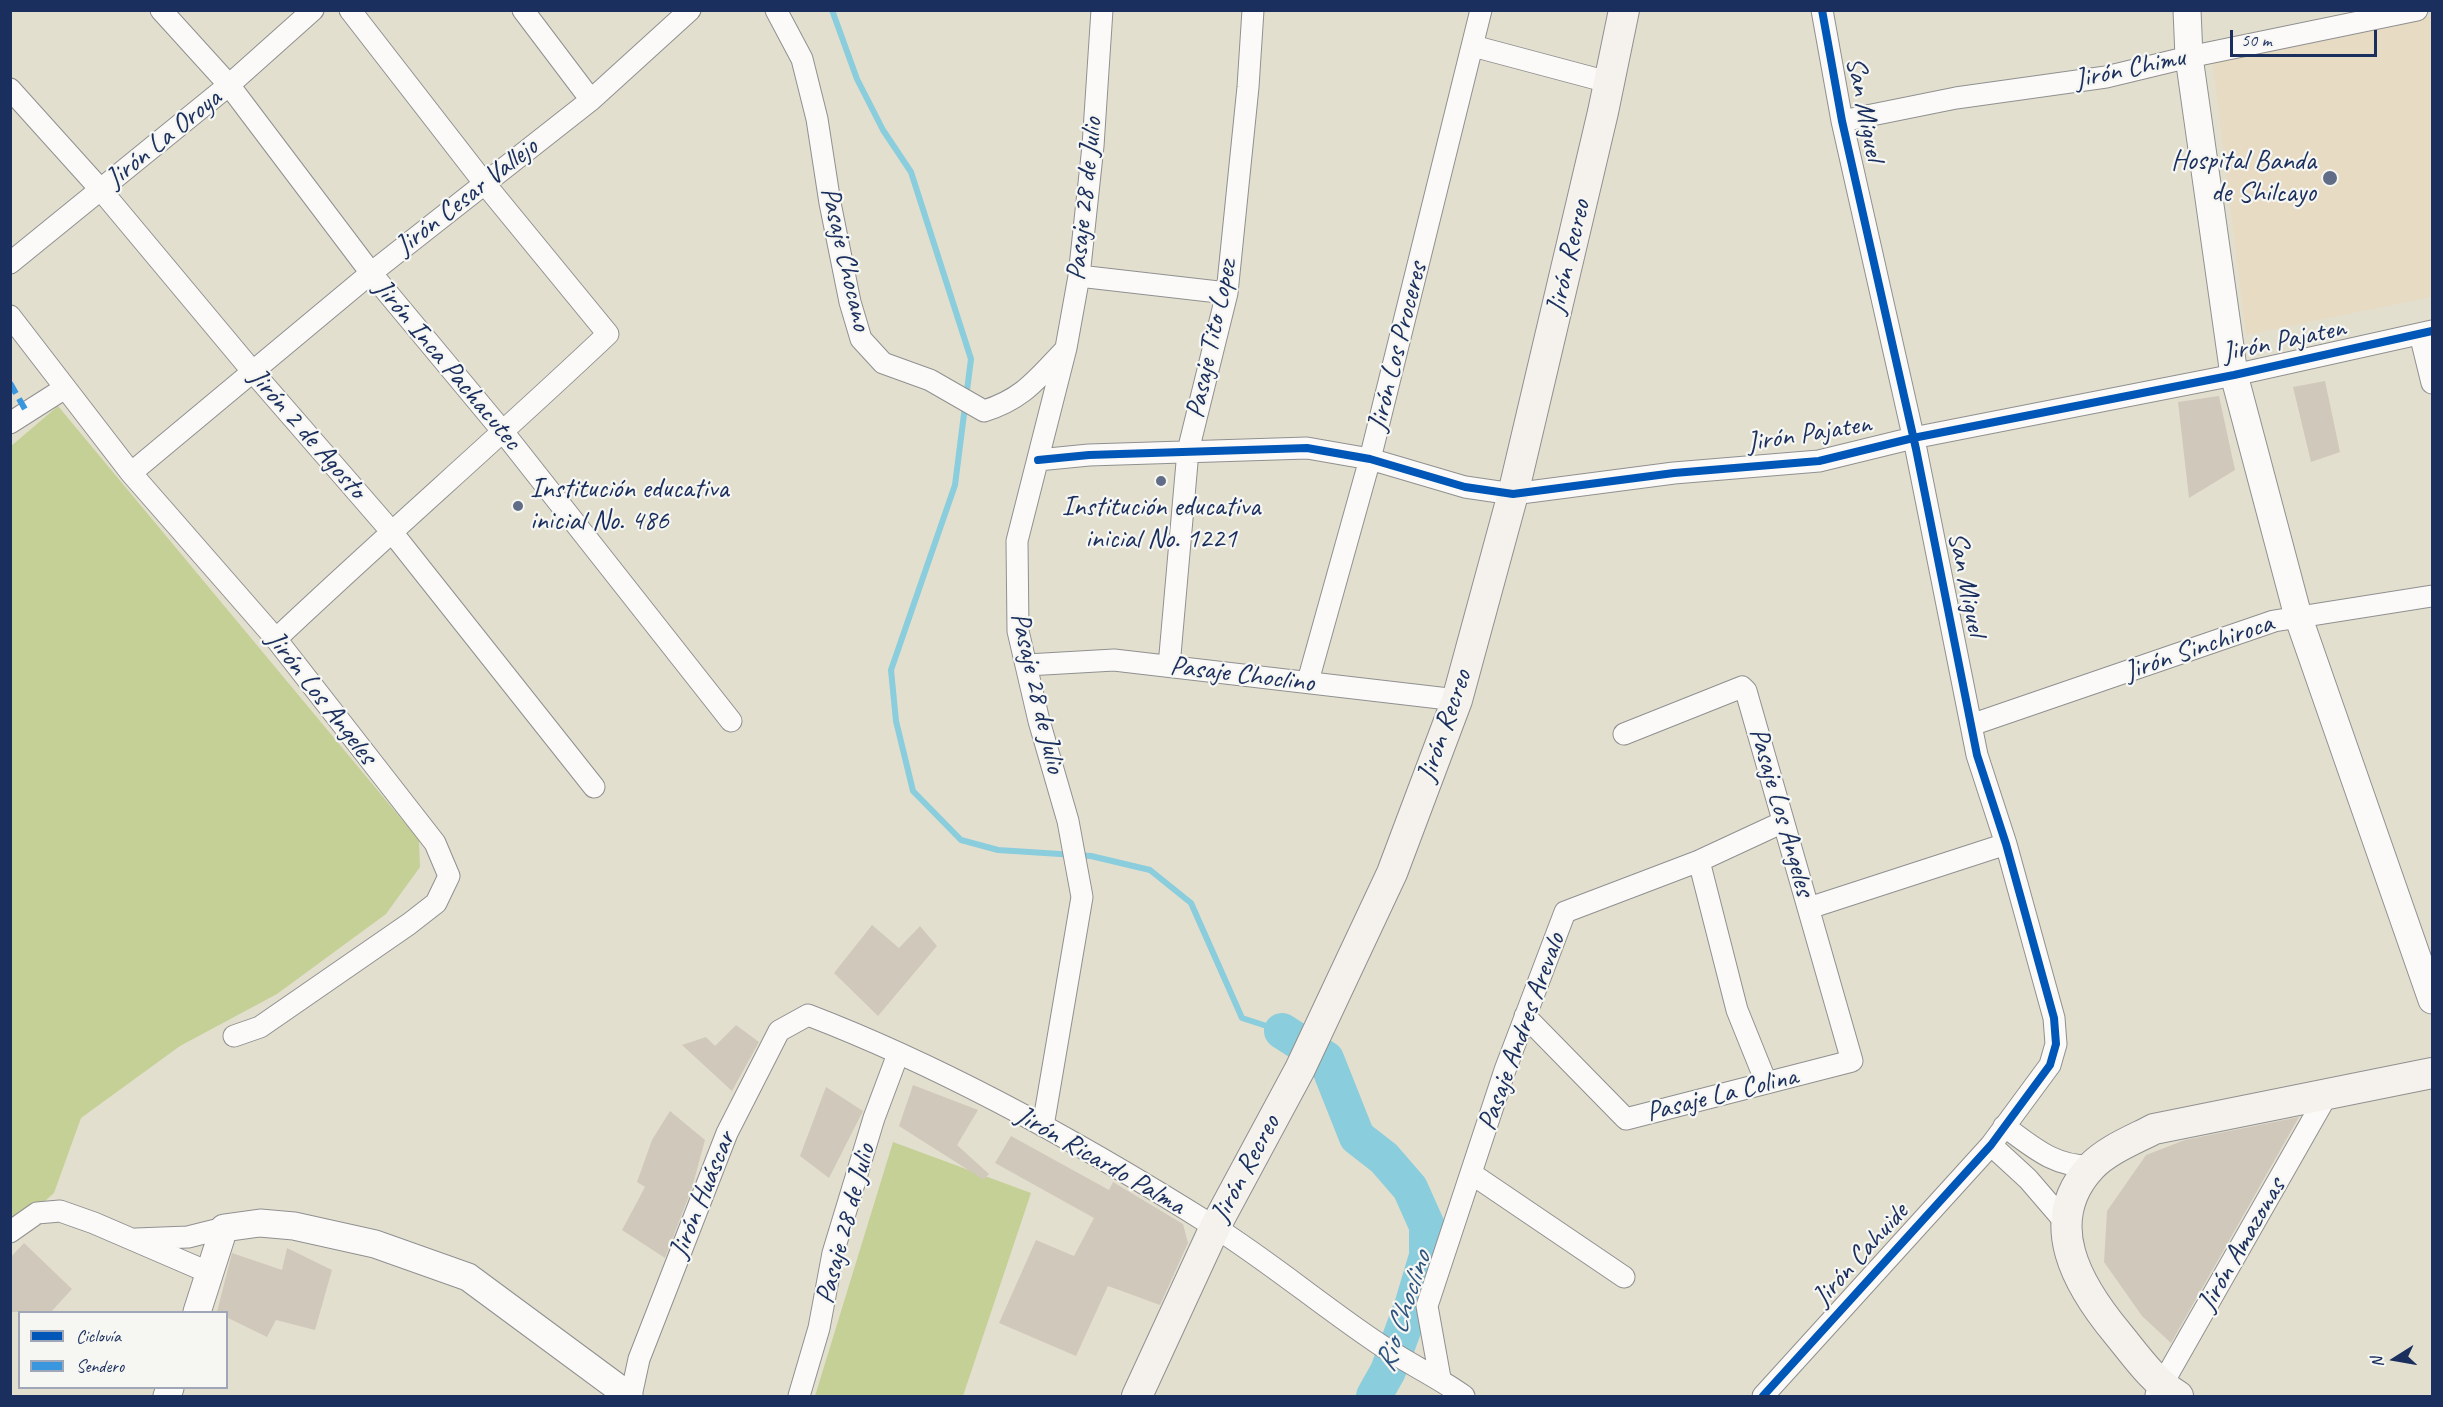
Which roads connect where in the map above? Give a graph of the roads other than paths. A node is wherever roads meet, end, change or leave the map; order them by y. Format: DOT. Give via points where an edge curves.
graph roads {
  1 [pos="161,10"];
  2 [pos="313,10"];
  3 [pos="350,10"];
  4 [pos="523,10"];
  5 [pos="690,10"];
  6 [pos="776,10"];
  7 [pos="1102,10"];
  8 [pos="1253,10"];
  9 [pos="1481,10"];
  10 [pos="1623,10"];
  11 [pos="1822,10"];
  12 [pos="2187,10"];
  13 [pos="2417,10"];
  14 [pos="1473,46"];
  15 [pos="2189,57"];
  16 [pos="1608,82"];
  17 [pos="229,86"];
  18 [pos="10,89"];
  19 [pos="591,100"];
  20 [pos="1842,121"];
  21 [pos="485,184"];
  22 [pos="101,190"];
  23 [pos="10,263"];
  24 [pos="371,273"];
  25 [pos="1079,276"];
  26 [pos="1227,292"];
  27 [pos="10,316"];
  28 [pos="2426,333"];
  29 [pos="1066,348"];
  30 [pos="253,372"];
  31 [pos="2234,375"];
  32 [pos="2433,383"];
  33 [pos="65,388"];
  34 [pos="10,423"];
  35 [pos="504,433"];
  36 [pos="1913,438"];
  37 [pos="1188,451"];
  38 [pos="1370,459"];
  39 [pos="1038,460"];
  40 [pos="131,473"];
  41 [pos="1513,494"];
  42 [pos="391,531"];
  43 [pos="2433,596"];
  44 [pos="2298,616"];
  45 [pos="276,639"];
  46 [pos="1027,665"];
  47 [pos="1169,666"];
  48 [pos="1308,681"];
  49 [pos="1457,700"];
  50 [pos="731,721"];
  51 [pos="1971,725"];
  52 [pos="1624,734"];
  53 [pos="594,787"];
  54 [pos="1783,822"];
  55 [pos="2006,844"];
  56 [pos="1699,861"];
  57 [pos="1809,909"];
  58 [pos="2433,1000"];
  59 [pos="808,1016"];
  60 [pos="1525,1016"];
  61 [pos="234,1036"];
  62 [pos="898,1054"];
  63 [pos="1852,1061"];
  64 [pos="2433,1073"];
  65 [pos="1766,1082"];
  66 [pos="2328,1093"];
  67 [pos="1043,1126"];
  68 [pos="2004,1126"];
  69 [pos="1991,1145"];
  70 [pos="2091,1166"];
  71 [pos="1472,1174"];
  72 [pos="2065,1222"];
  73 [pos="1215,1227"];
  74 [pos="224,1228"];
  75 [pos="10,1232"];
  76 [pos="128,1240"];
  77 [pos="210,1273"];
  78 [pos="1624,1277"];
  79 [pos="197,1311"];
  80 [pos="1440,1378"];
  81 [pos="2165,1393"];
  82 [pos="630,1396"];
  83 [pos="799,1396"];
  84 [pos="1137,1396"];
  85 [pos="1464,1396"];
  86 [pos="1764,1396"];
  1 -- 17 [label="street, Jirón Inca Pachacutec"];
  2 -- 17 [label="street, Jirón La Oroya"];
  3 -- 21 [label="street"];
  4 -- 19 [label="street"];
  5 -- 19 [label="street, Jirón Cesar Vallejo"];
  6 -- 29 [label="street, Pasaje Chocano" via="804,69 817,119 830,203 861,339 883,363 930,380 984,411 1007,404"];
  7 -- 25 [label="street, Pasaje 28 de Julio"];
  8 -- 26 [label="street, Pasaje Tito Lopez"];
  9 -- 14 [label="street, Jirón Los Proceres"];
  10 -- 16 [label="main road, Jirón Recreo"];
  11 -- 20 [label="street, San Miguel"];
  12 -- 15 [label="street"];
  13 -- 15 [label="street, Jirón Chimu"];
  14 -- 16 [label="street"];
  14 -- 38 [label="street, Jirón Los Proceres"];
  15 -- 20 [label="street, Jirón Chimu" via="2106,77 1956,98"];
  15 -- 31 [label="street"];
  16 -- 41 [label="main road, Jirón Recreo"];
  17 -- 22 [label="street, Jirón La Oroya"];
  17 -- 24 [label="street, Jirón Inca Pachacutec"];
  18 -- 22 [label="street, Jirón 2 de Agosto"];
  19 -- 21 [label="street, Jirón Cesar Vallejo"];
  20 -- 36 [label="street, San Miguel"];
  21 -- 24 [label="street, Jirón Cesar Vallejo"];
  21 -- 35 [label="street" via="608,334"];
  22 -- 23 [label="street, Jirón La Oroya"];
  22 -- 30 [label="street, Jirón 2 de Agosto"];
  24 -- 30 [label="street, Jirón Cesar Vallejo"];
  24 -- 35 [label="street, Jirón Inca Pachacutec"];
  25 -- 26 [label="street"];
  25 -- 29 [label="street, Pasaje 28 de Julio"];
  26 -- 37 [label="street, Pasaje Tito Lopez"];
  27 -- 33 [label="street, Jirón Los Angeles"];
  28 -- 31 [label="street, Jirón Pajaten"];
  28 -- 32 [label="street"];
  29 -- 39 [label="street, Pasaje 28 de Julio"];
  30 -- 40 [label="street, Jirón Cesar Vallejo"];
  30 -- 42 [label="street, Jirón 2 de Agosto"];
  31 -- 36 [label="street, Jirón Pajaten"];
  31 -- 44 [label="street"];
  33 -- 34 [label="street"];
  33 -- 40 [label="street, Jirón Los Angeles"];
  35 -- 42 [label="street"];
  35 -- 50 [label="street, Jirón Inca Pachacutec"];
  36 -- 41 [label="street, Jirón Pajaten" via="1819,461 1674,473"];
  36 -- 51 [label="street, San Miguel"];
  37 -- 38 [label="street, Jirón Pajaten" via="1307,448"];
  37 -- 39 [label="street, Jirón Pajaten"];
  37 -- 47 [label="street, Pasaje Tito Lopez"];
  38 -- 41 [label="street, Jirón Pajaten" via="1465,487"];
  38 -- 48 [label="street, Jirón Los Proceres"];
  39 -- 46 [label="street, Pasaje 28 de Julio" via="1017,541 1016,614"];
  40 -- 45 [label="street, Jirón Los Angeles"];
  41 -- 49 [label="main road, Jirón Recreo"];
  42 -- 45 [label="street"];
  42 -- 53 [label="street, Jirón 2 de Agosto"];
  43 -- 44 [label="street, Jirón Sinchiroca"];
  44 -- 51 [label="street, Jirón Sinchiroca"];
  44 -- 58 [label="street"];
  45 -- 61 [label="street, Jirón Los Angeles" via="435,843 449,876 436,903 409,924 260,1027"];
  46 -- 47 [label="street, Pasaje Choclino" via="1114,660"];
  46 -- 67 [label="street, Pasaje 28 de Julio" via="1038,721 1068,821 1082,897"];
  47 -- 48 [label="street, Pasaje Choclino"];
  48 -- 49 [label="street, Pasaje Choclino"];
  49 -- 73 [label="main road, Jirón Recreo" via="1392,873 1300,1069"];
  51 -- 55 [label="street, San Miguel"];
  52 -- 54 [label="street, Pasaje Los Angeles" via="1742,687"];
  54 -- 56 [label="street, Pasaje Andres Arevalo"];
  54 -- 57 [label="street, Pasaje Los Angeles"];
  55 -- 57 [label="street"];
  55 -- 68 [label="street, San Miguel" via="2056,1036 2050,1065"];
  56 -- 60 [label="street, Pasaje Andres Arevalo" via="1566,912"];
  56 -- 65 [label="street" via="1737,1010"];
  57 -- 63 [label="street, Pasaje Los Angeles"];
  59 -- 62 [label="street, Jirón Ricardo Palma"];
  59 -- 82 [label="street, Jirón Huáscar" via="779,1031 723,1140 639,1359"];
  60 -- 65 [label="street, Pasaje La Colina" via="1624,1119"];
  60 -- 71 [label="street, Pasaje Andres Arevalo"];
  62 -- 67 [label="street, Jirón Ricardo Palma"];
  62 -- 83 [label="street, Pasaje 28 de Julio" via="833,1253 819,1328"];
  63 -- 65 [label="street, Pasaje La Colina"];
  64 -- 66 [label="main road"];
  66 -- 70 [label="main road" via="2154,1129"];
  66 -- 81 [label="street, Jirón Amazonas"];
  67 -- 73 [label="street, Jirón Ricardo Palma"];
  68 -- 69 [label="street, San Miguel"];
  68 -- 70 [label="street" via="2059,1163"];
  69 -- 72 [label="street" via="2028,1179"];
  69 -- 86 [label="street, Jirón Cahuide"];
  70 -- 72 [label="main road" via="2068,1203"];
  71 -- 78 [label="street"];
  71 -- 80 [label="street, Pasaje Andres Arevalo" via="1426,1310"];
  72 -- 81 [label="main road" via="2075,1270 2100,1312"];
  73 -- 80 [label="street, Jirón Ricardo Palma" via="1376,1342"];
  73 -- 84 [label="main road, Jirón Recreo"];
  74 -- 76 [label="street" via="189,1237"];
  74 -- 77 [label="street"];
  74 -- 82 [label="street" via="260,1223 294,1226 375,1244 468,1277"];
  75 -- 76 [label="street" via="37,1213 60,1211"];
  76 -- 77 [label="street"];
  77 -- 79 [label="street"];
  80 -- 85 [label="street, Jirón Ricardo Palma"];
}
